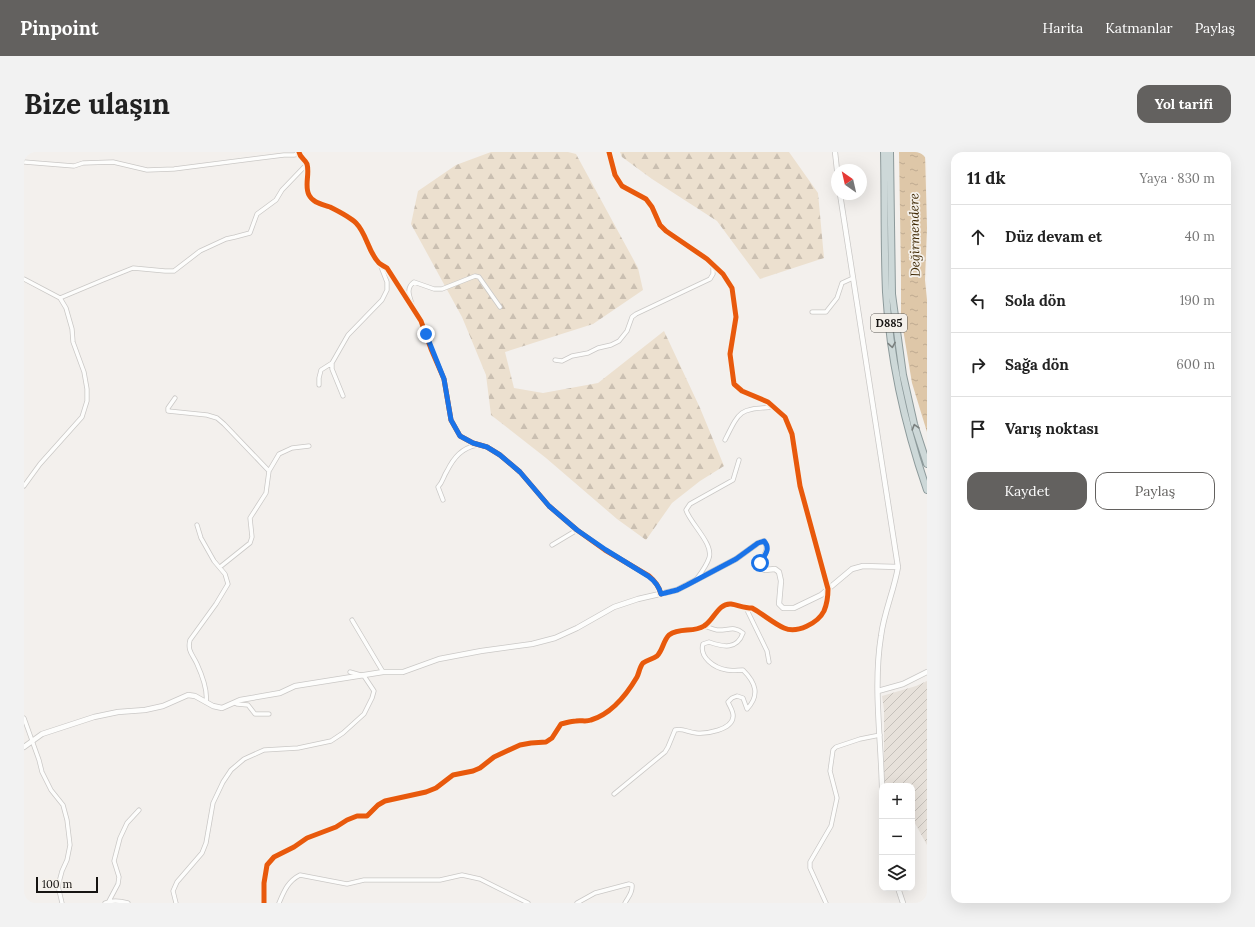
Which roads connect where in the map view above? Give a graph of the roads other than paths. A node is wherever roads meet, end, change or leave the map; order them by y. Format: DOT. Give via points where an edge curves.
graph roads {
  1 [pos="609,152"];
  2 [pos="835,152"];
  3 [pos="884,152"];
  4 [pos="890,152"];
  5 [pos="299,153"];
  6 [pos="24,162"];
  7 [pos="307,164"];
  8 [pos="836,164"];
  9 [pos="841,200"];
  10 [pos="380,264"];
  11 [pos="713,264"];
  12 [pos="853,278"];
  13 [pos="24,279"];
  14 [pos="60,298"];
  15 [pos="500,306"];
  16 [pos="412,307"];
  17 [pos="812,312"];
  18 [pos="555,360"];
  19 [pos="332,363"];
  20 [pos="319,385"];
  21 [pos="343,396"];
  22 [pos="175,398"];
  23 [pos="774,407"];
  24 [pos="725,440"];
  25 [pos="480,445"];
  26 [pos="309,446"];
  27 [pos="740,460"];
  28 [pos="927,464"];
  29 [pos="269,471"];
  30 [pos="24,486"];
  31 [pos="927,490"];
  32 [pos="443,500"];
  33 [pos="198,525"];
  34 [pos="577,530"];
  35 [pos="552,545"];
  36 [pos="220,567"];
  37 [pos="898,567"];
  38 [pos="696,580"];
  39 [pos="828,589"];
  40 [pos="661,594"];
  41 [pos="746,608"];
  42 [pos="352,620"];
  43 [pos="704,626"];
  44 [pos="769,662"];
  45 [pos="350,672"];
  46 [pos="383,672"];
  47 [pos="927,672"];
  48 [pos="364,676"];
  49 [pos="878,691"];
  50 [pos="206,702"];
  51 [pos="234,702"];
  52 [pos="269,714"];
  53 [pos="24,718"];
  54 [pos="880,735"];
  55 [pos="32,741"];
  56 [pos="24,747"];
  57 [pos="882,783"];
  58 [pos="614,794"];
  59 [pos="138,810"];
  60 [pos="899,891"];
  61 [pos="107,902"];
  62 [pos="62,903"];
  63 [pos="128,903"];
  64 [pos="176,903"];
  65 [pos="264,903"];
  66 [pos="279,903"];
  67 [pos="528,903"];
  68 [pos="577,903"];
  69 [pos="625,903"];
  70 [pos="826,903"];
  71 [pos="903,903"];
  1 -- 11 [label="street" via="615,175 622,186 646,199 666,231"];
  2 -- 8 [label="street"];
  3 -- 31 [label="highway, D885, one-way" via="886,291 891,339 898,386"];
  28 -- 4 [label="highway, D885, one-way" via="914,424 903,376 892,294"];
  5 -- 6 [label="street" via="174,170 147,170 113,162 83,162 74,166"];
  5 -- 7 [label="street"];
  7 -- 10 [label="street" via="309,195 317,203 356,222"];
  7 -- 14 [label="street" via="276,200 257,214 250,233 226,238 200,251 174,271 133,268"];
  9 -- 12 [label="street"];
  10 -- 16 [label="street" via="387,268"];
  10 -- 19 [label="street" via="387,282 387,290 382,300 348,334"];
  11 -- 18 [label="street" via="710,279 632,317 619,341 588,353"];
  11 -- 23 [label="street" via="732,288 736,317 730,354 734,384 742,391"];
  12 -- 17 [label="street" via="842,283 837,298 826,312"];
  12 -- 37 [label="street"];
  13 -- 14 [label="street"];
  14 -- 30 [label="street" via="66,308 73,342 84,372 87,401 82,417"];
  15 -- 16 [label="street" via="479,277 475,276 442,289 414,282 408,292"];
  16 -- 25 [label="street" via="421,321 444,379 453,425 460,436"];
  19 -- 20 [label="street" via="321,370"];
  19 -- 21 [label="street"];
  22 -- 29 [label="street" via="168,412 217,418"];
  23 -- 24 [label="street" via="741,412"];
  23 -- 39 [label="street" via="785,417 792,434 800,486"];
  25 -- 32 [label="street" via="465,448 458,454 438,487"];
  25 -- 34 [label="street" via="500,455 520,472 549,506"];
  26 -- 29 [label="street" via="283,451"];
  27 -- 38 [label="street" via="733,480 690,504 686,510 710,553"];
  29 -- 36 [label="street" via="266,494 250,518 250,543"];
  33 -- 36 [label="street" via="201,538"];
  34 -- 35 [label="street"];
  34 -- 40 [label="street" via="655,581"];
  36 -- 50 [label="street" via="228,581 227,587 190,640 188,647 200,671"];
  37 -- 39 [label="street" via="863,566 852,569"];
  37 -- 49 [label="street" via="896,584 881,636"];
  38 -- 39 [label="street" via="764,541 768,551 760,563 760,568 775,569 779,572 779,604 783,608 794,608"];
  38 -- 40 [label="street" via="677,590"];
  39 -- 41 [label="street" via="824,612 805,627 793,631 784,629 752,608"];
  40 -- 46 [label="street" via="614,607 555,638 439,659 403,672"];
  41 -- 43 [label="street" via="730,604 720,607"];
  41 -- 44 [label="street" via="767,651"];
  42 -- 46 [label="street"];
  43 -- 58 [label="street" via="716,630 733,628 743,633 741,638 727,647 709,642 704,644 702,650 703,655 716,666 726,670 743,670 755,689 754,700 747,709 742,698 732,698 728,702 733,718 721,730 698,733 681,728 675,730 665,752"];
  43 -- 65 [label="street" via="676,631 668,637 657,656 643,663 623,697 597,718 561,724 552,738 546,742 520,746 494,758 480,768 453,775 426,792 385,801 367,816 347,820 336,828 307,838 274,857 267,865"];
  45 -- 48 [label="street"];
  46 -- 48 [label="street"];
  47 -- 49 [label="street" via="903,684"];
  48 -- 51 [label="street" via="295,686 280,693"];
  48 -- 64 [label="street" via="374,691 372,698 364,714 343,733 331,741 298,748 264,750 244,759 231,770 222,782 213,803 202,853 177,882 173,891"];
  49 -- 54 [label="street"];
  50 -- 51 [label="street" via="222,708"];
  50 -- 55 [label="street" via="188,695 163,706 94,717 49,731"];
  51 -- 52 [label="street" via="248,705 255,714"];
  53 -- 55 [label="street"];
  54 -- 57 [label="street"];
  54 -- 70 [label="street" via="860,739 833,750 830,771 837,798 831,826 810,862 810,868"];
  55 -- 56 [label="street"];
  55 -- 62 [label="street" via="42,772 51,790 63,805 67,820 70,845 58,886"];
  59 -- 61 [label="street" via="127,823 120,838 114,861 119,878 118,884"];
  60 -- 71 [label="street"];
  61 -- 63 [label="street"];
  66 -- 67 [label="street" via="285,888 300,875 347,884 364,880 440,880 462,875 480,879"];
  68 -- 69 [label="street" via="595,893 629,884 632,886 631,894"];
}
